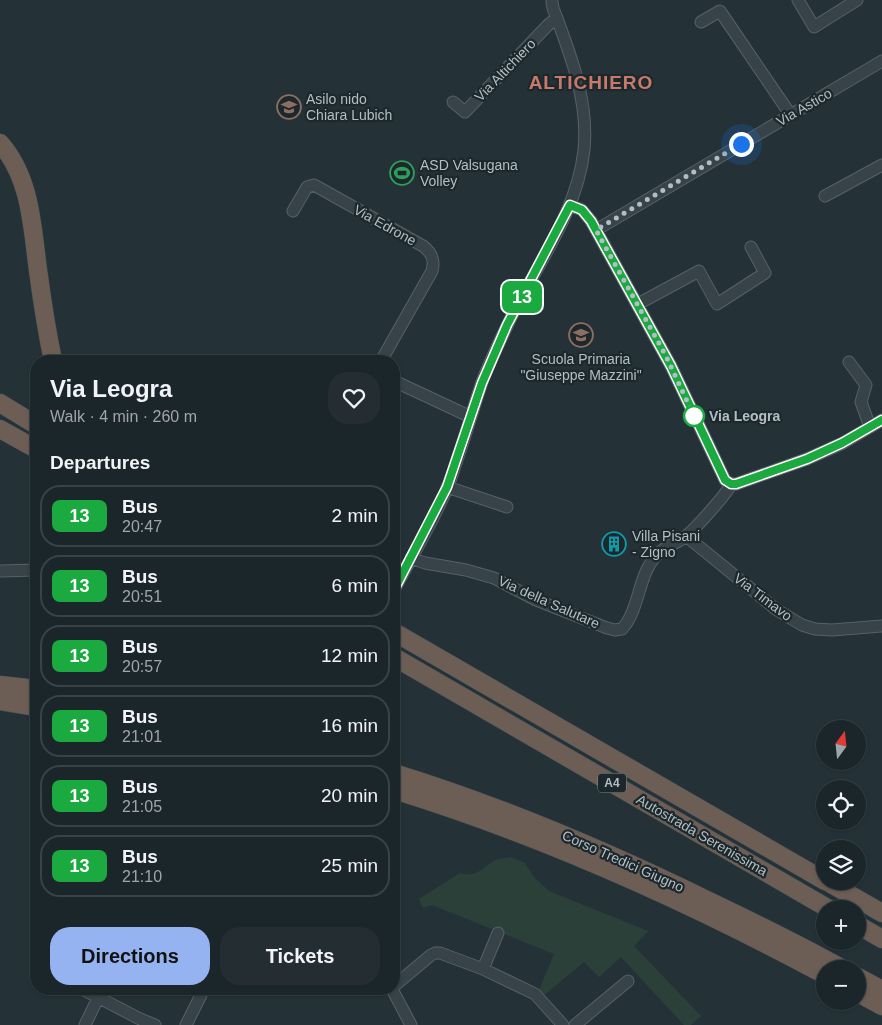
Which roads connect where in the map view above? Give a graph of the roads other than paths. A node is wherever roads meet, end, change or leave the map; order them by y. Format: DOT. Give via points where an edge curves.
graph roads {
  1 [pos="551,0"];
  2 [pos="798,0"];
  3 [pos="857,0"];
  4 [pos="556,18"];
  5 [pos="701,22"];
  6 [pos="882,61"];
  7 [pos="453,102"];
  8 [pos="790,114"];
  9 [pos="0,143"];
  10 [pos="882,165"];
  11 [pos="824,196"];
  12 [pos="570,205"];
  13 [pos="294,211"];
  14 [pos="596,230"];
  15 [pos="751,247"];
  16 [pos="638,304"];
  17 [pos="53,355"];
  18 [pos="384,355"];
  19 [pos="848,362"];
  20 [pos="400,383"];
  21 [pos="0,403"];
  22 [pos="471,417"];
  23 [pos="30,420"];
  24 [pos="882,420"];
  25 [pos="870,427"];
  26 [pos="0,429"];
  27 [pos="30,446"];
  28 [pos="728,482"];
  29 [pos="447,487"];
  30 [pos="506,507"];
  31 [pos="686,536"];
  32 [pos="411,558"];
  33 [pos="30,570"];
  34 [pos="0,571"];
  35 [pos="400,579"];
  36 [pos="882,626"];
  37 [pos="400,635"];
  38 [pos="400,660"];
  39 [pos="0,685"];
  40 [pos="30,689"];
  41 [pos="0,701"];
  42 [pos="30,706"];
  43 [pos="400,775"];
  44 [pos="400,792"];
  45 [pos="564,843"];
  46 [pos="816,875"];
  47 [pos="842,890"];
  48 [pos="816,901"];
  49 [pos="882,913"];
  50 [pos="866,930"];
  51 [pos="498,933"];
  52 [pos="882,939"];
  53 [pos="825,960"];
  54 [pos="483,969"];
  55 [pos="816,970"];
  56 [pos="628,980"];
  57 [pos="866,981"];
  58 [pos="400,982"];
  59 [pos="882,990"];
  60 [pos="93,995"];
  61 [pos="201,995"];
  62 [pos="396,995"];
  63 [pos="866,997"];
  64 [pos="98,998"];
  65 [pos="882,1006"];
  66 [pos="85,1025"];
  67 [pos="155,1025"];
  68 [pos="186,1025"];
  69 [pos="411,1025"];
  70 [pos="563,1025"];
  71 [pos="575,1025"];
  1 -- 4 [label="street"];
  2 -- 3 [label="street" via="814,27"];
  4 -- 7 [label="street, Via Altichiero" via="465,112"];
  4 -- 12 [label="street" via="580,88 585,127 584,151"];
  5 -- 8 [label="street" via="720,11"];
  6 -- 8 [label="street, Via Astico"];
  8 -- 14 [label="street, Via Astico"];
  9 -- 17 [label="highway" via="15,162 23,182"];
  10 -- 11 [label="street"];
  12 -- 14 [label="street" via="582,210"];
  12 -- 22 [label="street" via="507,325"];
  13 -- 18 [label="street, Via Edrone" via="307,187 314,185 423,246 432,256 432,271"];
  14 -- 16 [label="street"];
  15 -- 16 [label="street" via="765,273 717,304 699,271"];
  16 -- 28 [label="street"];
  19 -- 25 [label="street" via="866,385 861,402"];
  20 -- 22 [label="street"];
  21 -- 23 [label="highway"];
  22 -- 29 [label="street"];
  24 -- 25 [label="street"];
  25 -- 28 [label="street" via="807,459 736,484"];
  26 -- 27 [label="highway"];
  28 -- 31 [label="street, Via della Salutare" via="721,498"];
  29 -- 30 [label="street"];
  29 -- 32 [label="street"];
  31 -- 32 [label="street, Via della Salutare" via="659,553 647,568 629,621 622,629 615,630 536,600 494,578"];
  31 -- 36 [label="street, Via Timavo" via="777,610 802,625 832,630"];
  32 -- 35 [label="street"];
  33 -- 34 [label="street"];
  37 -- 46 [label="highway, Autostrada Serenissima / A4"];
  38 -- 48 [label="highway, Autostrada Serenissima / A4"];
  39 -- 40 [label="highway"];
  41 -- 42 [label="highway"];
  43 -- 45 [label="highway, Corso Tredici Giugno" via="460,794"];
  44 -- 45 [label="highway, Corso Tredici Giugno"];
  45 -- 53 [label="highway, Corso Tredici Giugno" via="658,876"];
  45 -- 55 [label="highway, Corso Tredici Giugno" via="606,869"];
  47 -- 49 [label="highway, Autostrada Serenissima / A4"];
  50 -- 52 [label="highway"];
  51 -- 54 [label="street"];
  54 -- 58 [label="street" via="435,953"];
  54 -- 70 [label="street" via="535,994"];
  56 -- 71 [label="street"];
  57 -- 59 [label="highway"];
  60 -- 64 [label="street"];
  61 -- 68 [label="street"];
  62 -- 69 [label="street"];
  63 -- 65 [label="highway"];
  64 -- 66 [label="street"];
  64 -- 67 [label="street"];
}
